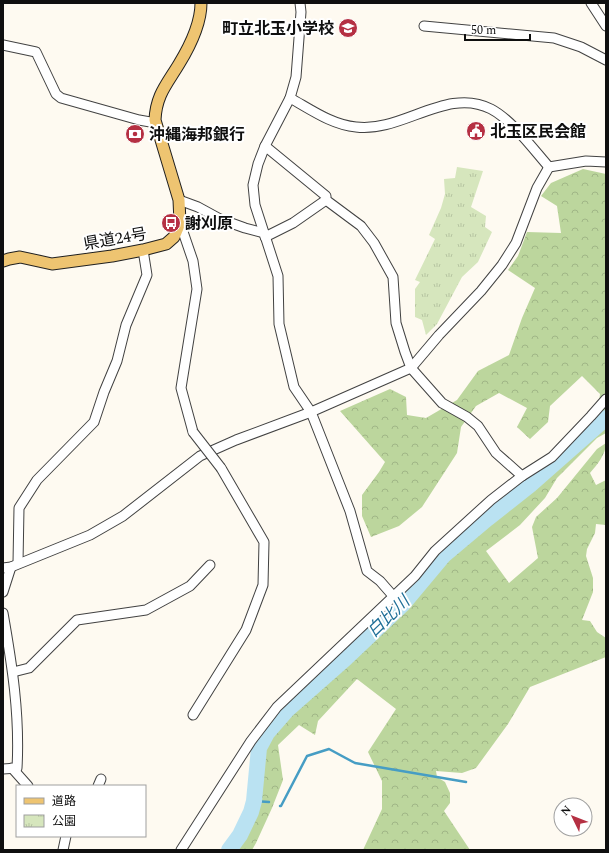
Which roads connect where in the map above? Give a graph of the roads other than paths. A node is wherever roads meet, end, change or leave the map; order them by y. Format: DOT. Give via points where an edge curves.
graph roads {
  1 [pos="201,3"];
  2 [pos="300,3"];
  3 [pos="591,3"];
  4 [pos="424,26"];
  5 [pos="606,26"];
  6 [pos="3,45"];
  7 [pos="606,60"];
  8 [pos="290,98"];
  9 [pos="156,123"];
  10 [pos="265,146"];
  11 [pos="606,162"];
  12 [pos="549,167"];
  13 [pos="179,200"];
  14 [pos="326,200"];
  15 [pos="180,223"];
  16 [pos="264,235"];
  17 [pos="143,250"];
  18 [pos="3,261"];
  19 [pos="411,368"];
  20 [pos="606,399"];
  21 [pos="311,412"];
  22 [pos="522,476"];
  23 [pos="210,565"];
  24 [pos="11,566"];
  25 [pos="3,592"];
  26 [pos="394,597"];
  27 [pos="3,613"];
  28 [pos="13,672"];
  29 [pos="193,715"];
  30 [pos="8,769"];
  31 [pos="27,785"];
  32 [pos="66,837"];
  33 [pos="63,850"];
  34 [pos="181,850"];
  1 -- 9 [label="main road" via="191,43 160,96"];
  2 -- 8 [label="street" via="296,77"];
  3 -- 5 [label="street"];
  4 -- 7 [label="street" via="554,38 581,46"];
  6 -- 9 [label="street" via="36,52 56,94 61,98"];
  8 -- 10 [label="street"];
  8 -- 12 [label="street" via="323,117 357,128 396,122 452,103 475,103 499,114"];
  9 -- 13 [label="main road"];
  10 -- 14 [label="street" via="326,196"];
  10 -- 16 [label="street" via="253,185 255,205"];
  11 -- 12 [label="street" via="586,161"];
  12 -- 19 [label="street" via="537,188 516,243 502,265 482,291"];
  13 -- 15 [label="main road"];
  13 -- 16 [label="street"];
  14 -- 16 [label="street" via="293,223"];
  14 -- 19 [label="street" via="362,226 393,277 396,323"];
  15 -- 17 [label="main road, 県道24号" via="174,237 166,244"];
  15 -- 29 [label="street, bridge" via="193,261 197,289 181,388 193,432 221,468 264,542 263,585 246,630"];
  16 -- 21 [label="street" via="278,276 279,324 294,387"];
  17 -- 18 [label="main road, 県道24号" via="52,264 20,257"];
  17 -- 24 [label="street" via="148,275 126,325 118,361 94,422 37,480 19,508"];
  19 -- 21 [label="street"];
  19 -- 22 [label="street" via="442,403 478,426 496,454"];
  20 -- 22 [label="street" via="552,457"];
  21 -- 24 [label="street" via="200,456 123,516 103,528"];
  21 -- 26 [label="street" via="350,511 367,572 380,581"];
  22 -- 26 [label="street" via="491,500 435,551 416,576"];
  23 -- 28 [label="street" via="190,586 146,610 77,620 29,668"];
  24 -- 25 [label="street"];
  26 -- 34 [label="street" via="277,707 251,741"];
  27 -- 28 [label="street"];
  28 -- 30 [label="street" via="19,741 17,768"];
  30 -- 31 [label="street"];
  32 -- 33 [label="street"];
}
